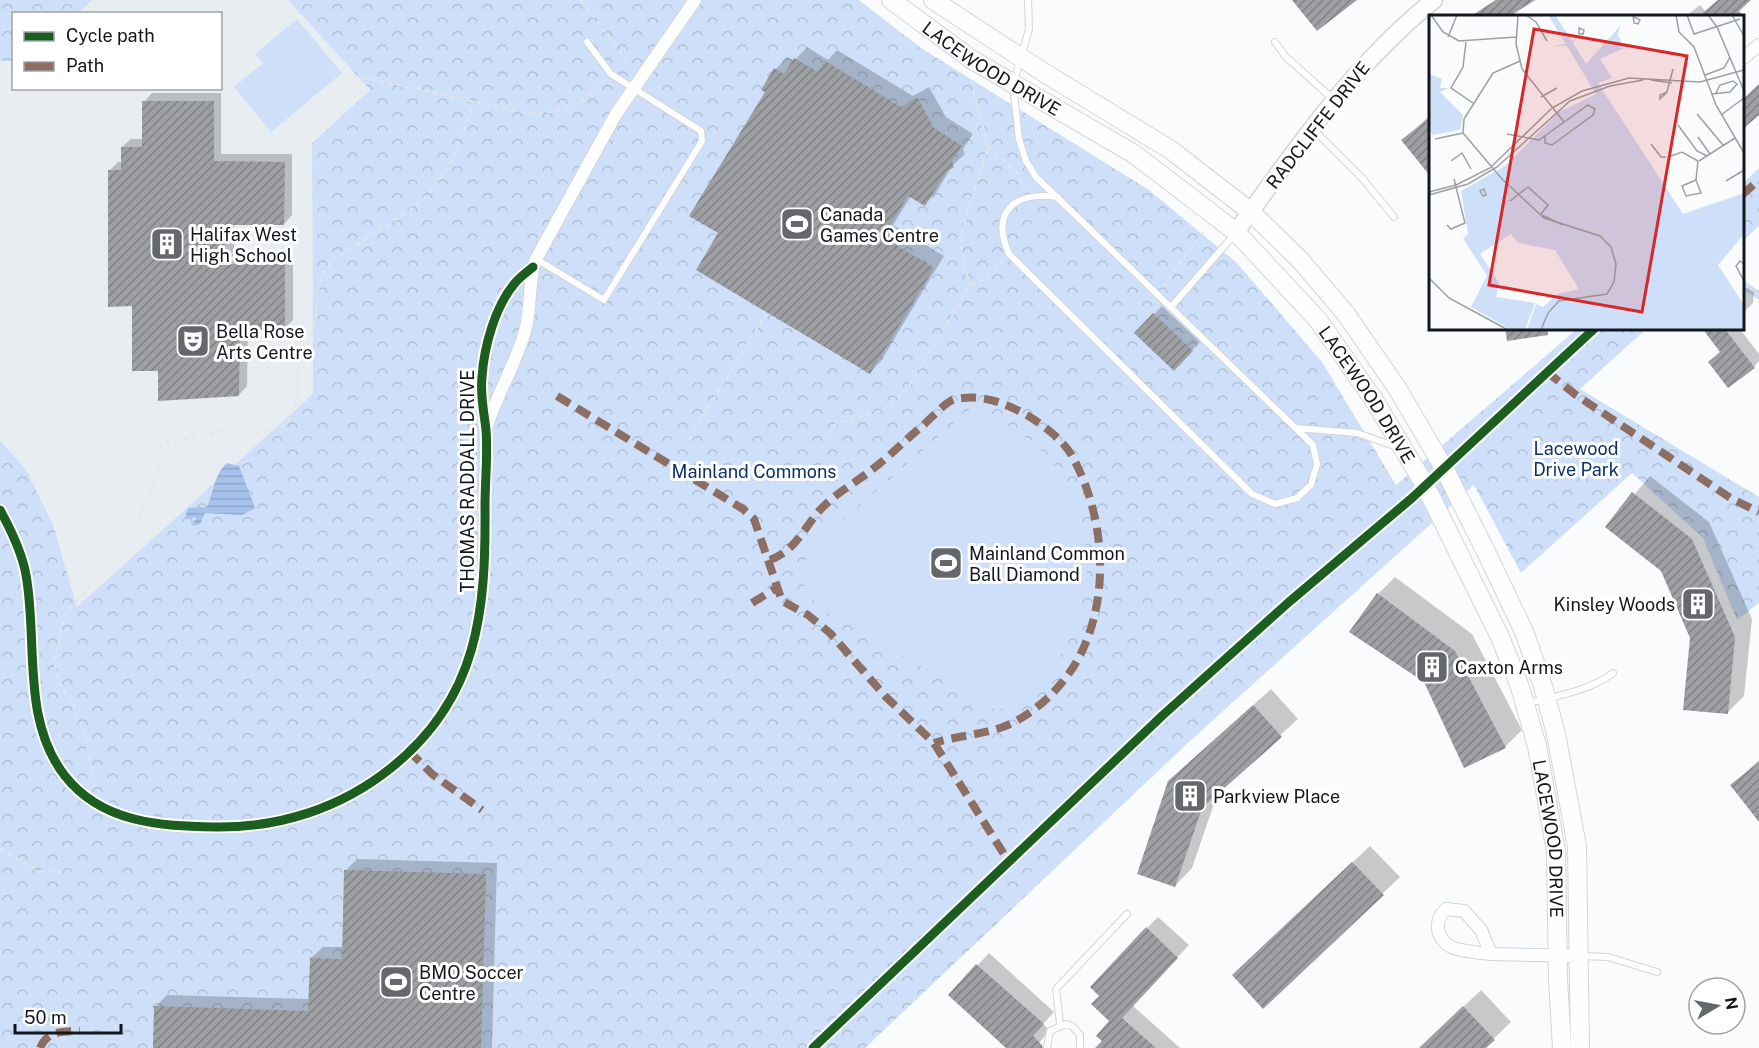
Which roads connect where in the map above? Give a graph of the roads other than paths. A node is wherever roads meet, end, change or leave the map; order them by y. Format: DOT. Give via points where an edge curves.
graph roads {
  1 [pos="695,0"];
  2 [pos="891,0"];
  3 [pos="933,0"];
  4 [pos="1028,0"];
  5 [pos="1434,0"];
  6 [pos="587,42"];
  7 [pos="1275,42"];
  8 [pos="1759,45"];
  9 [pos="1020,58"];
  10 [pos="1744,58"];
  11 [pos="1013,85"];
  12 [pos="633,88"];
  13 [pos="1333,99"];
  14 [pos="1311,128"];
  15 [pos="1058,197"];
  16 [pos="1251,212"];
  17 [pos="1394,217"];
  18 [pos="1236,232"];
  19 [pos="534,263"];
  20 [pos="1171,307"];
  21 [pos="1296,428"];
  22 [pos="486,430"];
  23 [pos="1406,451"];
  24 [pos="0,510"];
  25 [pos="1613,673"];
  26 [pos="1547,699"];
  27 [pos="1525,704"];
  28 [pos="1127,914"];
  29 [pos="1491,954"];
  30 [pos="1578,956"];
  31 [pos="1557,957"];
  32 [pos="1657,972"];
  33 [pos="1060,1024"];
  34 [pos="1047,1048"];
  35 [pos="1080,1048"];
  36 [pos="1562,1048"];
  37 [pos="1580,1048"];
  1 -- 12 [label="street, THOMAS RADDALL DRIVE"];
  2 -- 11 [label="main road, LACEWOOD DRIVE"];
  3 -- 9 [label="main road, LACEWOOD DRIVE"];
  4 -- 9 [label="lane" via="1029,29"];
  5 -- 13 [label="street, RADCLIFFE DRIVE" via="1377,50"];
  6 -- 12 [label="lane" via="611,74"];
  7 -- 13 [label="lane"];
  8 -- 10 [label="street"];
  9 -- 11 [label="lane"];
  9 -- 16 [label="main road, LACEWOOD DRIVE" via="1171,150"];
  11 -- 15 [label="lane" via="1019,139 1026,161 1036,177"];
  11 -- 18 [label="main road, LACEWOOD DRIVE" via="1134,154"];
  12 -- 19 [label="street, THOMAS RADDALL DRIVE"];
  12 -- 19 [label="lane" via="701,131 702,141 604,300"];
  13 -- 14 [label="street, RADCLIFFE DRIVE"];
  14 -- 16 [label="street, RADCLIFFE DRIVE"];
  14 -- 17 [label="lane" via="1362,178"];
  15 -- 20 [label="lane"];
  15 -- 21 [label="lane" via="1028,196 1013,204 1004,218 1001,237 1009,254 1252,494 1275,504 1297,498 1311,485 1317,464 1313,445"];
  16 -- 18 [label="street, RADCLIFFE DRIVE"];
  16 -- 26 [label="main road, LACEWOOD DRIVE" via="1301,261 1346,314 1397,388 1444,468 1489,558 1525,634"];
  18 -- 20 [label="lane"];
  18 -- 23 [label="main road, LACEWOOD DRIVE" via="1318,320"];
  19 -- 22 [label="street, THOMAS RADDALL DRIVE" via="526,329"];
  19 -- 22 [label="street, THOMAS RADDALL DRIVE" via="514,284 487,342 482,376"];
  20 -- 21 [label="lane"];
  21 -- 23 [label="lane" via="1357,433"];
  22 -- 24 [label="street, THOMAS RADDALL DRIVE" via="484,594 476,640 461,678 443,710 396,764 354,794 316,812 291,818 226,827 170,826 124,817 92,802 64,775 50,753 41,726 35,697 26,572"];
  23 -- 27 [label="main road, LACEWOOD DRIVE" via="1500,637"];
  25 -- 26 [label="lane" via="1602,681"];
  26 -- 27 [label="lane"];
  26 -- 30 [label="main road, LACEWOOD DRIVE" via="1577,846"];
  27 -- 31 [label="main road, LACEWOOD DRIVE" via="1537,746 1556,851"];
  28 -- 33 [label="lane" via="1056,989"];
  29 -- 29 [label="street" via="1481,930 1464,911 1446,909 1439,916 1436,927 1440,937 1454,949"];
  29 -- 31 [label="street"];
  30 -- 31 [label="street"];
  30 -- 32 [label="lane" via="1608,957"];
  30 -- 37 [label="main road, LACEWOOD DRIVE"];
  31 -- 36 [label="main road, LACEWOOD DRIVE"];
  33 -- 34 [label="lane" via="1047,1036"];
  33 -- 35 [label="lane" via="1076,1030"];
}
